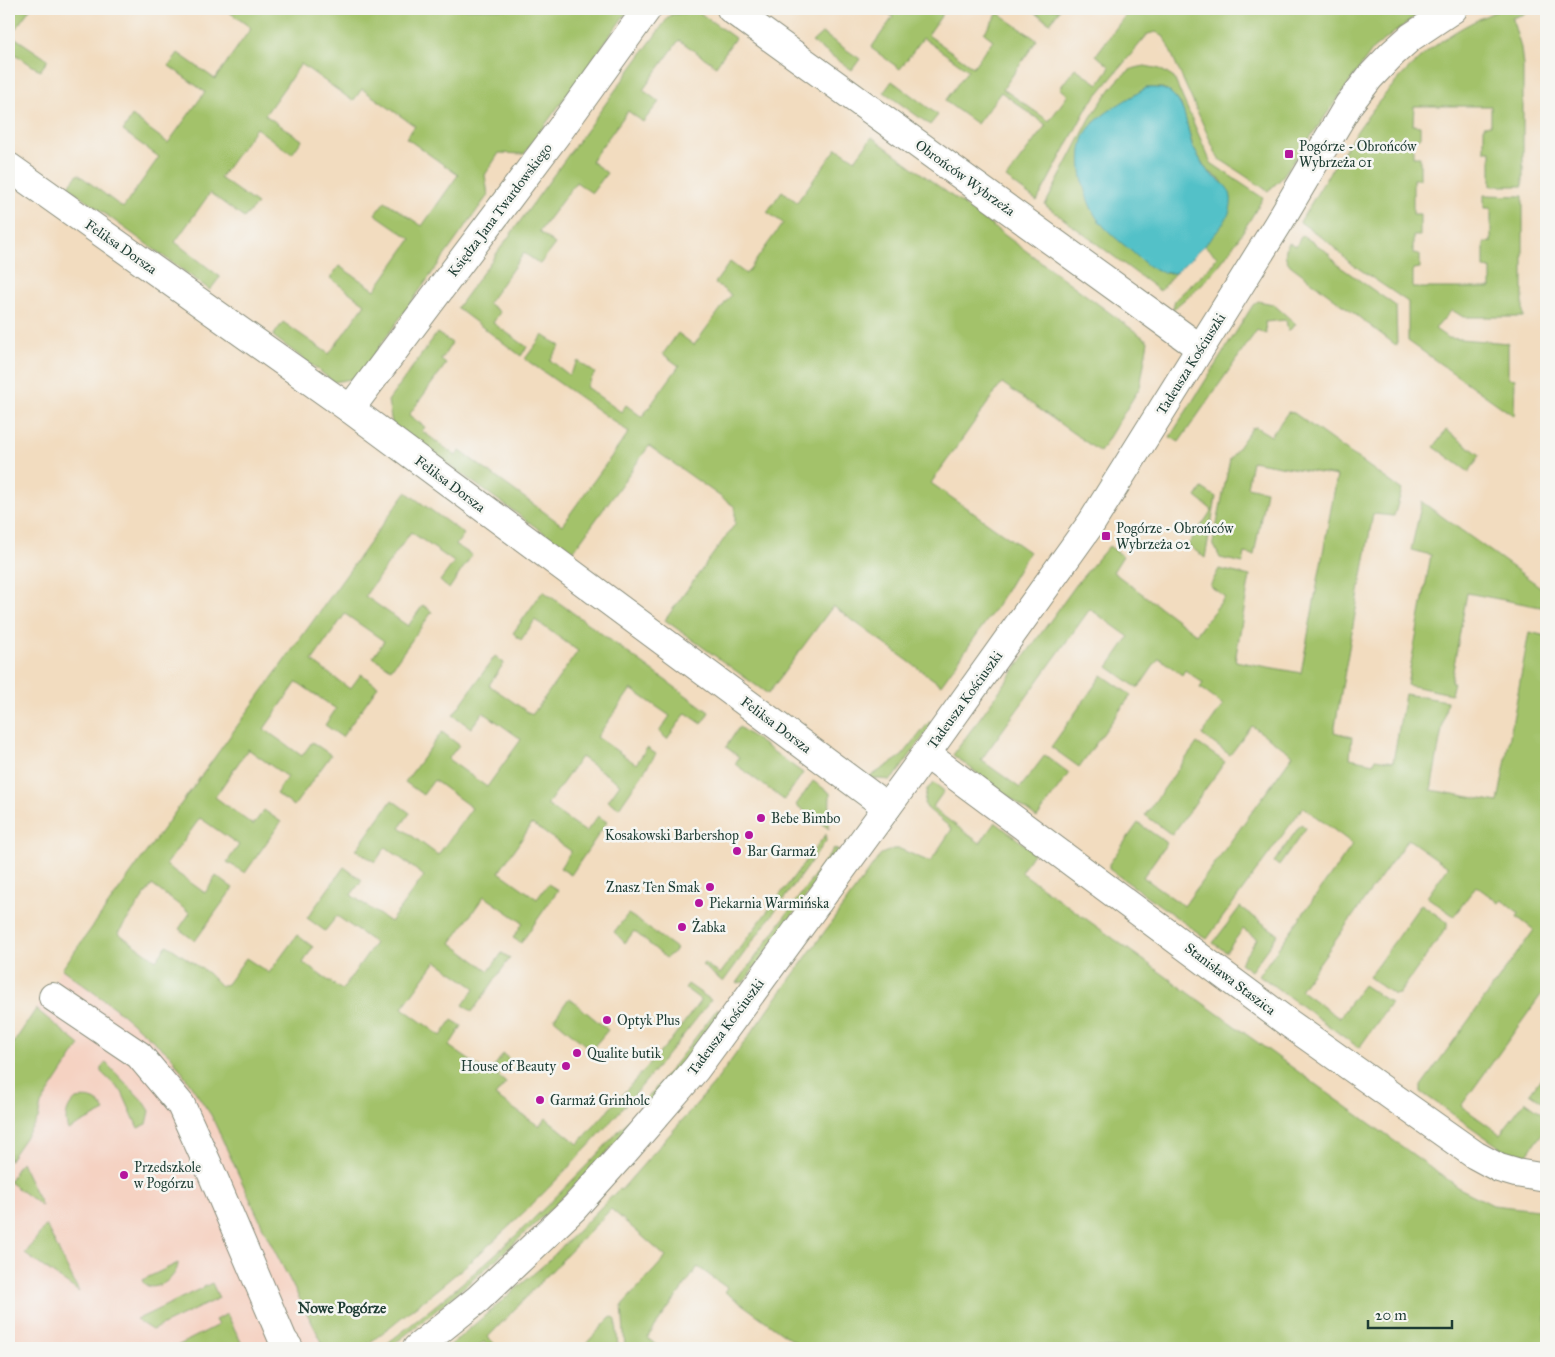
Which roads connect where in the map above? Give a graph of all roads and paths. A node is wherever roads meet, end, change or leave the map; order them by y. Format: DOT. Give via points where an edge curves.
graph roads {
  1 [pos="646,9"];
  2 [pos="731,9"];
  3 [pos="1453,9"];
  4 [pos="9,167"];
  5 [pos="1200,348"];
  6 [pos="350,410"];
  7 [pos="926,754"];
  8 [pos="887,807"];
  9 [pos="53,997"];
  10 [pos="1546,1178"];
  11 [pos="289,1348"];
  12 [pos="418,1348"];
  1 -- 6 [label="street, Księdza Jana Twardowskiego"];
  2 -- 5 [label="street, Obrońców Wybrzeża"];
  3 -- 5 [label="street, Tadeusza Kościuszki" via="1393,53 1349,104"];
  4 -- 6 [label="street, Feliksa Dorsza"];
  5 -- 7 [label="street, Tadeusza Kościuszki" via="1092,522"];
  6 -- 8 [label="street, Feliksa Dorsza"];
  7 -- 8 [label="street, Tadeusza Kościuszki"];
  7 -- 10 [label="street, Stanisława Staszica" via="1290,1024 1475,1155 1516,1174"];
  8 -- 12 [label="street, Tadeusza Kościuszki" via="696,1070 574,1208 478,1299"];
  9 -- 11 [label="street" via="139,1055 181,1105"];
}
